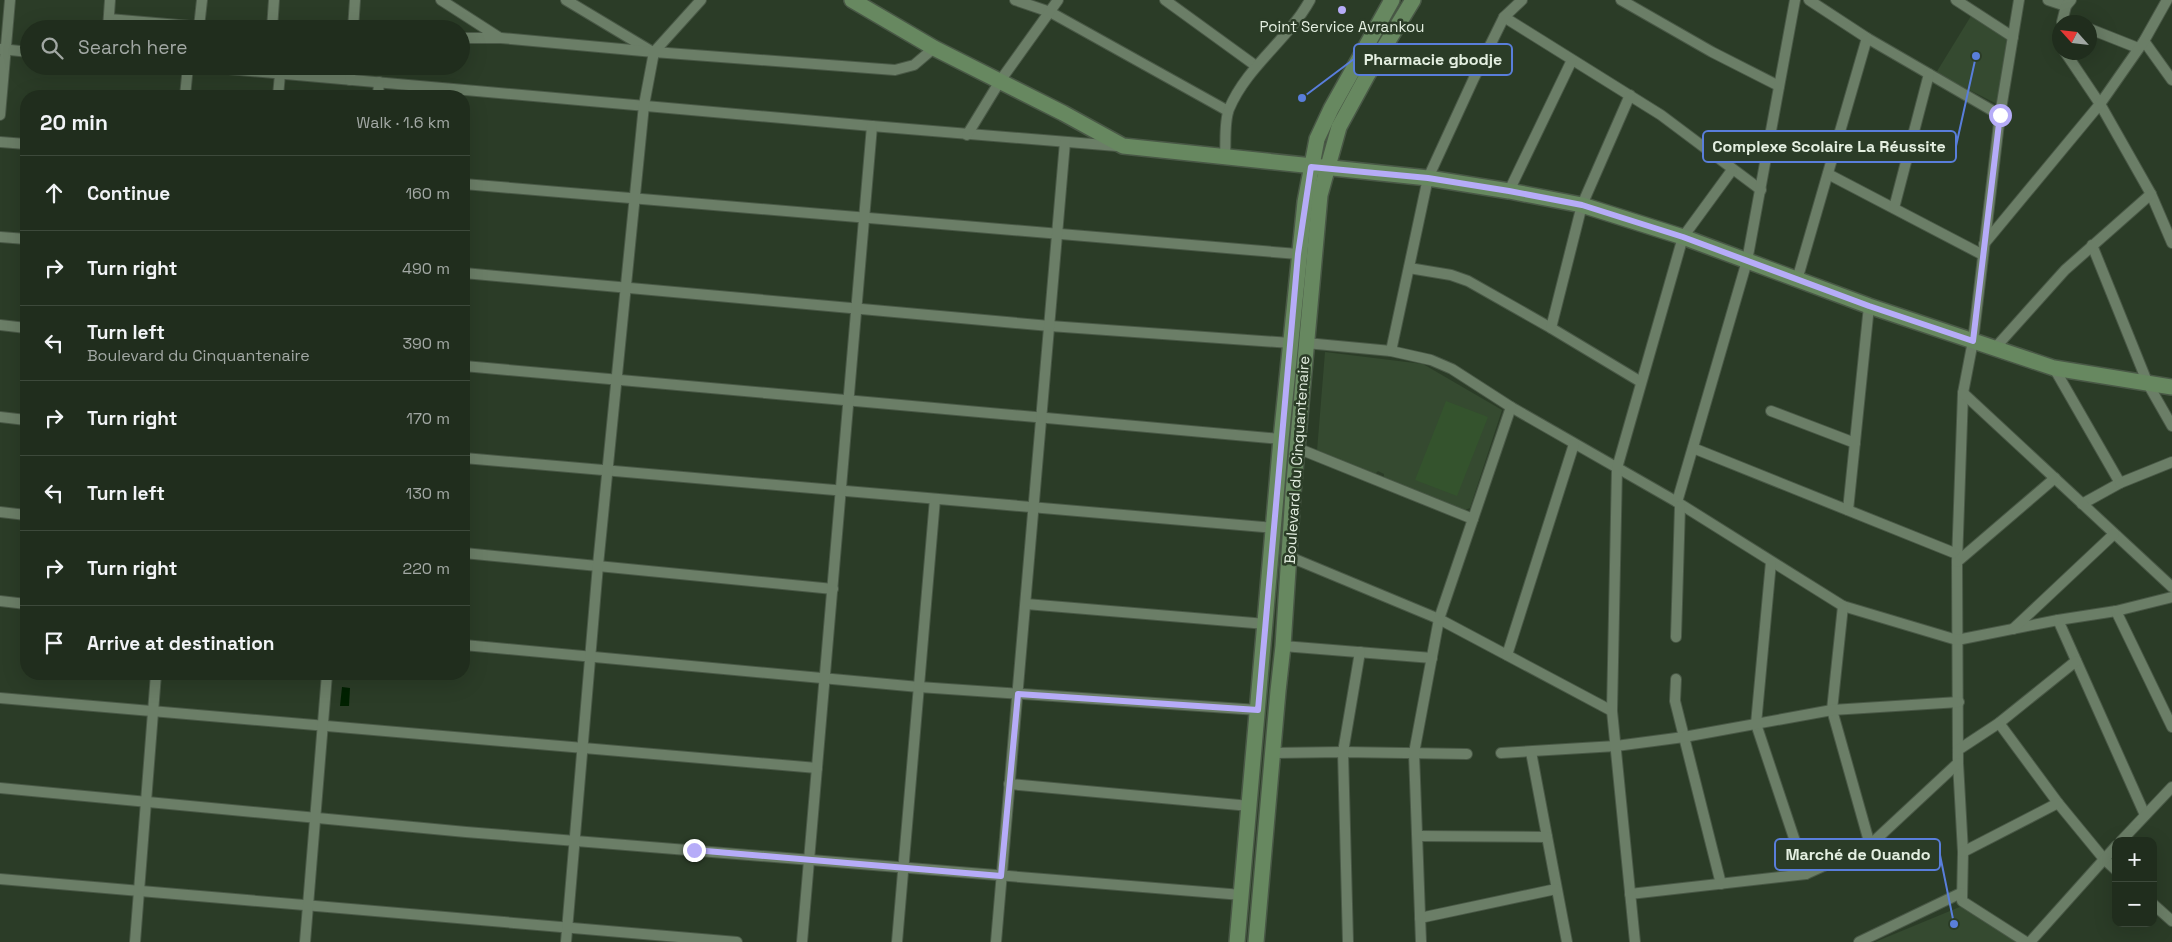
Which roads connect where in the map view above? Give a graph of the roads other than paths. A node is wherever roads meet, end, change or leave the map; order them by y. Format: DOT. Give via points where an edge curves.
graph roads {
  1 [pos="10,0"];
  2 [pos="110,0"];
  3 [pos="202,0"];
  4 [pos="274,0"];
  5 [pos="355,0"];
  6 [pos="441,0"];
  7 [pos="566,0"];
  8 [pos="701,0"];
  9 [pos="852,0"];
  10 [pos="1015,0"];
  11 [pos="1058,0"];
  12 [pos="1165,0"];
  13 [pos="1310,0"];
  14 [pos="1392,0"];
  15 [pos="1413,0"];
  16 [pos="1522,0"];
  17 [pos="1621,0"];
  18 [pos="1795,0"];
  19 [pos="1809,0"];
  20 [pos="1956,0"];
  21 [pos="2019,0"];
  22 [pos="2048,0"];
  23 [pos="2167,0"];
  24 [pos="2068,3"];
  25 [pos="1050,12"];
  26 [pos="2064,15"];
  27 [pos="1504,17"];
  28 [pos="108,20"];
  29 [pos="200,20"];
  30 [pos="273,20"];
  31 [pos="354,20"];
  32 [pos="2097,30"];
  33 [pos="2013,37"];
  34 [pos="470,38"];
  35 [pos="501,38"];
  36 [pos="1867,38"];
  37 [pos="2141,45"];
  38 [pos="934,48"];
  39 [pos="3,49"];
  40 [pos="20,51"];
  41 [pos="654,52"];
  42 [pos="1572,60"];
  43 [pos="2070,60"];
  44 [pos="1256,66"];
  45 [pos="1929,74"];
  46 [pos="187,75"];
  47 [pos="280,75"];
  48 [pos="292,75"];
  49 [pos="350,75"];
  50 [pos="350,80"];
  51 [pos="2172,80"];
  52 [pos="1000,81"];
  53 [pos="379,82"];
  54 [pos="1779,86"];
  55 [pos="186,90"];
  56 [pos="279,90"];
  57 [pos="378,90"];
  58 [pos="1630,95"];
  59 [pos="2100,104"];
  60 [pos="644,105"];
  61 [pos="1228,111"];
  62 [pos="0,114"];
  63 [pos="2000,115"];
  64 [pos="872,126"];
  65 [pos="967,134"];
  66 [pos="0,142"];
  67 [pos="1065,142"];
  68 [pos="20,144"];
  69 [pos="1123,146"];
  70 [pos="1225,156"];
  71 [pos="1311,167"];
  72 [pos="1326,169"];
  73 [pos="1732,170"];
  74 [pos="1828,174"];
  75 [pos="1428,178"];
  76 [pos="470,185"];
  77 [pos="1761,190"];
  78 [pos="1509,191"];
  79 [pos="2151,194"];
  80 [pos="634,199"];
  81 [pos="1582,205"];
  82 [pos="1894,208"];
  83 [pos="864,216"];
  84 [pos="1058,234"];
  85 [pos="0,237"];
  86 [pos="1683,237"];
  87 [pos="20,239"];
  88 [pos="2172,243"];
  89 [pos="1984,244"];
  90 [pos="2092,245"];
  91 [pos="1298,254"];
  92 [pos="1983,255"];
  93 [pos="1747,261"];
  94 [pos="1409,268"];
  95 [pos="470,274"];
  96 [pos="1797,280"];
  97 [pos="625,289"];
  98 [pos="1869,306"];
  99 [pos="856,310"];
  100 [pos="0,325"];
  101 [pos="1050,326"];
  102 [pos="20,327"];
  103 [pos="1551,328"];
  104 [pos="1973,341"];
  105 [pos="1299,343"];
  106 [pos="1995,348"];
  107 [pos="1391,351"];
  108 [pos="470,367"];
  109 [pos="2054,368"];
  110 [pos="617,379"];
  111 [pos="1642,382"];
  112 [pos="2148,384"];
  113 [pos="2172,387"];
  114 [pos="1963,393"];
  115 [pos="849,400"];
  116 [pos="1511,407"];
  117 [pos="1770,411"];
  118 [pos="1043,417"];
  119 [pos="0,418"];
  120 [pos="20,420"];
  121 [pos="2172,426"];
  122 [pos="1281,439"];
  123 [pos="1855,443"];
  124 [pos="1574,444"];
  125 [pos="1297,448"];
  126 [pos="1693,448"];
  127 [pos="470,458"];
  128 [pos="2172,462"];
  129 [pos="1617,468"];
  130 [pos="608,470"];
  131 [pos="2055,478"];
  132 [pos="2120,482"];
  133 [pos="841,490"];
  134 [pos="935,499"];
  135 [pos="1678,504"];
  136 [pos="2082,504"];
  137 [pos="1033,507"];
  138 [pos="1848,510"];
  139 [pos="0,512"];
  140 [pos="20,514"];
  141 [pos="1473,519"];
  142 [pos="1274,528"];
  143 [pos="2114,534"];
  144 [pos="470,554"];
  145 [pos="1290,557"];
  146 [pos="1957,558"];
  147 [pos="1770,562"];
  148 [pos="598,565"];
  149 [pos="2172,587"];
  150 [pos="832,589"];
  151 [pos="2172,597"];
  152 [pos="0,600"];
  153 [pos="20,603"];
  154 [pos="1026,604"];
  155 [pos="1843,606"];
  156 [pos="2116,611"];
  157 [pos="1439,619"];
  158 [pos="2058,620"];
  159 [pos="1266,624"];
  160 [pos="2012,631"];
  161 [pos="1676,638"];
  162 [pos="1957,640"];
  163 [pos="470,646"];
  164 [pos="1283,646"];
  165 [pos="1360,652"];
  166 [pos="1507,655"];
  167 [pos="591,657"];
  168 [pos="1432,658"];
  169 [pos="2076,661"];
  170 [pos="825,677"];
  171 [pos="1676,678"];
  172 [pos="156,680"];
  173 [pos="327,680"];
  174 [pos="919,686"];
  175 [pos="1018,694"];
  176 [pos="0,698"];
  177 [pos="1959,702"];
  178 [pos="1258,710"];
  179 [pos="1832,710"];
  180 [pos="153,711"];
  181 [pos="1612,711"];
  182 [pos="2168,713"];
  183 [pos="1999,723"];
  184 [pos="1756,724"];
  185 [pos="323,726"];
  186 [pos="2172,727"];
  187 [pos="1684,737"];
  188 [pos="1616,746"];
  189 [pos="582,748"];
  190 [pos="1958,750"];
  191 [pos="1343,752"];
  192 [pos="1531,752"];
  193 [pos="1272,753"];
  194 [pos="1414,753"];
  195 [pos="1501,753"];
  196 [pos="1467,754"];
  197 [pos="1958,763"];
  198 [pos="817,768"];
  199 [pos="1008,784"];
  200 [pos="2172,787"];
  201 [pos="0,788"];
  202 [pos="146,801"];
  203 [pos="2058,802"];
  204 [pos="1250,806"];
  205 [pos="2145,815"];
  206 [pos="315,818"];
  207 [pos="1418,836"];
  208 [pos="1547,837"];
  209 [pos="2125,837"];
  210 [pos="576,841"];
  211 [pos="1870,845"];
  212 [pos="2112,850"];
  213 [pos="1964,852"];
  214 [pos="2104,859"];
  215 [pos="809,860"];
  216 [pos="2112,866"];
  217 [pos="903,868"];
  218 [pos="1806,874"];
  219 [pos="1001,876"];
  220 [pos="0,879"];
  221 [pos="1721,884"];
  222 [pos="1556,889"];
  223 [pos="139,891"];
  224 [pos="1961,893"];
  225 [pos="1630,894"];
  226 [pos="1242,895"];
  227 [pos="308,905"];
  228 [pos="2157,907"];
  229 [pos="1420,918"];
  230 [pos="2172,920"];
  231 [pos="568,928"];
  232 [pos="135,942"];
  233 [pos="305,942"];
  234 [pos="566,942"];
  235 [pos="737,942"];
  236 [pos="802,942"];
  237 [pos="897,942"];
  238 [pos="996,942"];
  239 [pos="1237,942"];
  240 [pos="1256,942"];
  241 [pos="1348,942"];
  242 [pos="1421,942"];
  243 [pos="1567,942"];
  244 [pos="1635,942"];
  245 [pos="1859,942"];
  246 [pos="2026,942"];
  247 [pos="2030,942"];
  1 -- 39 [label="street"];
  2 -- 28 [label="street"];
  3 -- 29 [label="street"];
  4 -- 30 [label="street"];
  5 -- 31 [label="street"];
  6 -- 35 [label="street"];
  7 -- 41 [label="street"];
  8 -- 41 [label="street"];
  9 -- 38 [label="main road"];
  10 -- 25 [label="street"];
  11 -- 25 [label="street"];
  12 -- 44 [label="street"];
  13 -- 44 [label="street" via="1300,17"];
  14 -- 71 [label="main road, Boulevard du Cinquantenaire" via="1331,109 1317,139"];
  15 -- 72 [label="main road, Boulevard du Cinquantenaire" via="1349,107"];
  16 -- 27 [label="street"];
  17 -- 54 [label="street"];
  18 -- 54 [label="street"];
  19 -- 36 [label="street"];
  20 -- 33 [label="street"];
  21 -- 33 [label="street"];
  22 -- 24 [label="street"];
  23 -- 37 [label="street"];
  24 -- 26 [label="street"];
  25 -- 52 [label="street"];
  25 -- 61 [label="street"];
  27 -- 42 [label="street"];
  27 -- 75 [label="street"];
  32 -- 37 [label="street"];
  33 -- 63 [label="street"];
  34 -- 35 [label="street"];
  35 -- 41 [label="street"];
  36 -- 45 [label="street"];
  36 -- 74 [label="street"];
  37 -- 51 [label="street"];
  37 -- 59 [label="street"];
  38 -- 41 [label="street" via="914,65 895,70"];
  38 -- 52 [label="main road"];
  39 -- 40 [label="street"];
  39 -- 62 [label="street"];
  41 -- 60 [label="street"];
  42 -- 58 [label="street"];
  42 -- 78 [label="street"];
  43 -- 59 [label="street"];
  44 -- 61 [label="street"];
  45 -- 63 [label="street"];
  45 -- 82 [label="street"];
  46 -- 55 [label="street"];
  47 -- 56 [label="street"];
  48 -- 50 [label="street"];
  49 -- 50 [label="street"];
  50 -- 53 [label="street"];
  52 -- 65 [label="street"];
  52 -- 69 [label="main road"];
  53 -- 57 [label="street"];
  53 -- 60 [label="street"];
  54 -- 77 [label="street"];
  58 -- 73 [label="street"];
  58 -- 81 [label="street"];
  59 -- 79 [label="street"];
  59 -- 89 [label="street"];
  60 -- 64 [label="street"];
  60 -- 80 [label="street"];
  61 -- 70 [label="street"];
  63 -- 89 [label="street"];
  64 -- 65 [label="street"];
  64 -- 83 [label="street"];
  65 -- 67 [label="street"];
  66 -- 68 [label="street"];
  67 -- 69 [label="street"];
  67 -- 84 [label="street"];
  69 -- 70 [label="main road"];
  70 -- 71 [label="main road"];
  71 -- 72 [label="main road"];
  71 -- 91 [label="main road, Boulevard du Cinquantenaire"];
  72 -- 75 [label="main road"];
  72 -- 105 [label="main road, Boulevard du Cinquantenaire"];
  73 -- 77 [label="street"];
  73 -- 86 [label="street"];
  74 -- 82 [label="street"];
  74 -- 96 [label="street"];
  75 -- 78 [label="main road"];
  75 -- 94 [label="street"];
  76 -- 80 [label="street"];
  77 -- 93 [label="street"];
  78 -- 81 [label="main road"];
  79 -- 88 [label="street"];
  79 -- 90 [label="street"];
  80 -- 83 [label="street"];
  80 -- 97 [label="street"];
  81 -- 86 [label="main road"];
  81 -- 103 [label="street"];
  82 -- 92 [label="street"];
  83 -- 84 [label="street"];
  83 -- 99 [label="street"];
  84 -- 91 [label="street"];
  84 -- 101 [label="street"];
  85 -- 87 [label="street"];
  86 -- 93 [label="main road"];
  86 -- 111 [label="street"];
  89 -- 92 [label="street"];
  90 -- 106 [label="street" via="2040,296"];
  90 -- 112 [label="street"];
  91 -- 105 [label="main road, Boulevard du Cinquantenaire"];
  92 -- 104 [label="street"];
  93 -- 96 [label="main road"];
  93 -- 126 [label="street"];
  94 -- 103 [label="street" via="1468,281"];
  94 -- 107 [label="street"];
  95 -- 97 [label="street"];
  96 -- 98 [label="main road"];
  97 -- 99 [label="street"];
  97 -- 110 [label="street"];
  98 -- 104 [label="main road"];
  98 -- 123 [label="street"];
  99 -- 101 [label="street"];
  99 -- 115 [label="street"];
  100 -- 102 [label="street"];
  101 -- 105 [label="street"];
  101 -- 118 [label="street"];
  103 -- 111 [label="street"];
  104 -- 106 [label="main road"];
  104 -- 114 [label="street"];
  105 -- 107 [label="street"];
  105 -- 122 [label="main road, Boulevard du Cinquantenaire"];
  105 -- 125 [label="main road, Boulevard du Cinquantenaire"];
  106 -- 109 [label="main road"];
  107 -- 116 [label="street" via="1431,360 1452,369"];
  108 -- 110 [label="street"];
  109 -- 112 [label="main road"];
  109 -- 132 [label="street"];
  110 -- 115 [label="street"];
  110 -- 130 [label="street"];
  111 -- 129 [label="street"];
  112 -- 113 [label="main road"];
  112 -- 121 [label="street"];
  114 -- 131 [label="street"];
  114 -- 146 [label="street"];
  115 -- 118 [label="street"];
  115 -- 133 [label="street"];
  116 -- 124 [label="street"];
  116 -- 141 [label="street"];
  117 -- 123 [label="street"];
  118 -- 122 [label="street"];
  118 -- 137 [label="street"];
  119 -- 120 [label="street"];
  122 -- 142 [label="main road, Boulevard du Cinquantenaire"];
  123 -- 138 [label="street"];
  124 -- 129 [label="street"];
  124 -- 166 [label="street"];
  125 -- 141 [label="street"];
  125 -- 145 [label="main road, Boulevard du Cinquantenaire"];
  126 -- 135 [label="street"];
  126 -- 138 [label="street"];
  127 -- 130 [label="street"];
  128 -- 132 [label="street"];
  129 -- 135 [label="street"];
  129 -- 181 [label="street"];
  130 -- 133 [label="street"];
  130 -- 148 [label="street"];
  131 -- 136 [label="street"];
  131 -- 146 [label="street"];
  132 -- 136 [label="street"];
  133 -- 134 [label="street"];
  133 -- 150 [label="street"];
  134 -- 137 [label="street"];
  134 -- 174 [label="street"];
  135 -- 147 [label="street"];
  135 -- 161 [label="street"];
  136 -- 143 [label="street"];
  137 -- 142 [label="street"];
  137 -- 154 [label="street"];
  138 -- 146 [label="street"];
  139 -- 140 [label="street"];
  141 -- 157 [label="street"];
  142 -- 159 [label="main road, Boulevard du Cinquantenaire"];
  143 -- 149 [label="street"];
  143 -- 160 [label="street"];
  144 -- 148 [label="street"];
  145 -- 157 [label="street"];
  145 -- 164 [label="main road, Boulevard du Cinquantenaire"];
  146 -- 162 [label="street"];
  147 -- 155 [label="street"];
  147 -- 184 [label="street"];
  148 -- 150 [label="street"];
  148 -- 167 [label="street"];
  150 -- 170 [label="street"];
  151 -- 156 [label="street"];
  152 -- 153 [label="street"];
  154 -- 159 [label="street"];
  154 -- 175 [label="street"];
  155 -- 162 [label="street"];
  155 -- 179 [label="street"];
  156 -- 158 [label="street"];
  156 -- 182 [label="street"];
  157 -- 166 [label="street"];
  157 -- 168 [label="street"];
  158 -- 160 [label="street"];
  158 -- 169 [label="street"];
  159 -- 178 [label="main road, Boulevard du Cinquantenaire"];
  160 -- 162 [label="street"];
  162 -- 177 [label="street"];
  163 -- 167 [label="street"];
  164 -- 165 [label="street"];
  164 -- 193 [label="main road, Boulevard du Cinquantenaire"];
  165 -- 168 [label="street"];
  165 -- 191 [label="street"];
  166 -- 181 [label="street"];
  167 -- 170 [label="street"];
  167 -- 189 [label="street"];
  168 -- 194 [label="street"];
  169 -- 183 [label="street"];
  169 -- 205 [label="street"];
  170 -- 174 [label="street"];
  170 -- 198 [label="street"];
  171 -- 187 [label="street" via="1675,701"];
  172 -- 180 [label="street"];
  173 -- 185 [label="street"];
  174 -- 175 [label="street"];
  174 -- 217 [label="street"];
  175 -- 178 [label="street"];
  175 -- 199 [label="street"];
  176 -- 180 [label="street"];
  177 -- 179 [label="street"];
  177 -- 190 [label="street"];
  178 -- 204 [label="main road, Boulevard du Cinquantenaire"];
  179 -- 184 [label="street"];
  179 -- 211 [label="street"];
  180 -- 185 [label="street"];
  180 -- 202 [label="street"];
  181 -- 188 [label="street"];
  182 -- 186 [label="street"];
  183 -- 190 [label="street"];
  183 -- 203 [label="street"];
  184 -- 187 [label="street"];
  184 -- 218 [label="street"];
  185 -- 189 [label="street"];
  185 -- 206 [label="street"];
  187 -- 188 [label="street"];
  187 -- 221 [label="street"];
  188 -- 192 [label="street"];
  188 -- 225 [label="street"];
  189 -- 198 [label="street"];
  189 -- 210 [label="street"];
  190 -- 197 [label="street"];
  191 -- 193 [label="street"];
  191 -- 194 [label="street"];
  191 -- 241 [label="street"];
  192 -- 195 [label="street"];
  192 -- 208 [label="street"];
  193 -- 240 [label="main road, Boulevard du Cinquantenaire"];
  194 -- 196 [label="street"];
  194 -- 207 [label="street"];
  197 -- 211 [label="street"];
  197 -- 213 [label="street"];
  198 -- 215 [label="street"];
  199 -- 204 [label="street"];
  199 -- 219 [label="street"];
  200 -- 205 [label="street"];
  201 -- 202 [label="street"];
  202 -- 206 [label="street"];
  202 -- 223 [label="street"];
  203 -- 213 [label="street"];
  203 -- 214 [label="street"];
  204 -- 226 [label="main road, Boulevard du Cinquantenaire"];
  205 -- 209 [label="street"];
  206 -- 210 [label="street"];
  206 -- 227 [label="street"];
  207 -- 208 [label="street"];
  207 -- 229 [label="street"];
  208 -- 222 [label="street"];
  210 -- 215 [label="street"];
  210 -- 231 [label="street"];
  211 -- 218 [label="street"];
  212 -- 214 [label="street"];
  213 -- 224 [label="street"];
  214 -- 216 [label="street"];
  214 -- 247 [label="street"];
  215 -- 217 [label="street"];
  215 -- 236 [label="street"];
  217 -- 219 [label="street"];
  217 -- 237 [label="street"];
  218 -- 221 [label="street"];
  219 -- 226 [label="street"];
  219 -- 238 [label="street"];
  220 -- 223 [label="street"];
  221 -- 225 [label="street"];
  222 -- 229 [label="street"];
  222 -- 243 [label="street"];
  223 -- 227 [label="street"];
  223 -- 232 [label="street"];
  224 -- 245 [label="street"];
  224 -- 246 [label="street" via="1962,901"];
  225 -- 244 [label="street"];
  226 -- 239 [label="main road, Boulevard du Cinquantenaire"];
  227 -- 231 [label="street"];
  227 -- 233 [label="street"];
  228 -- 230 [label="street"];
  229 -- 242 [label="street"];
  231 -- 234 [label="street"];
  231 -- 235 [label="street"];
}
